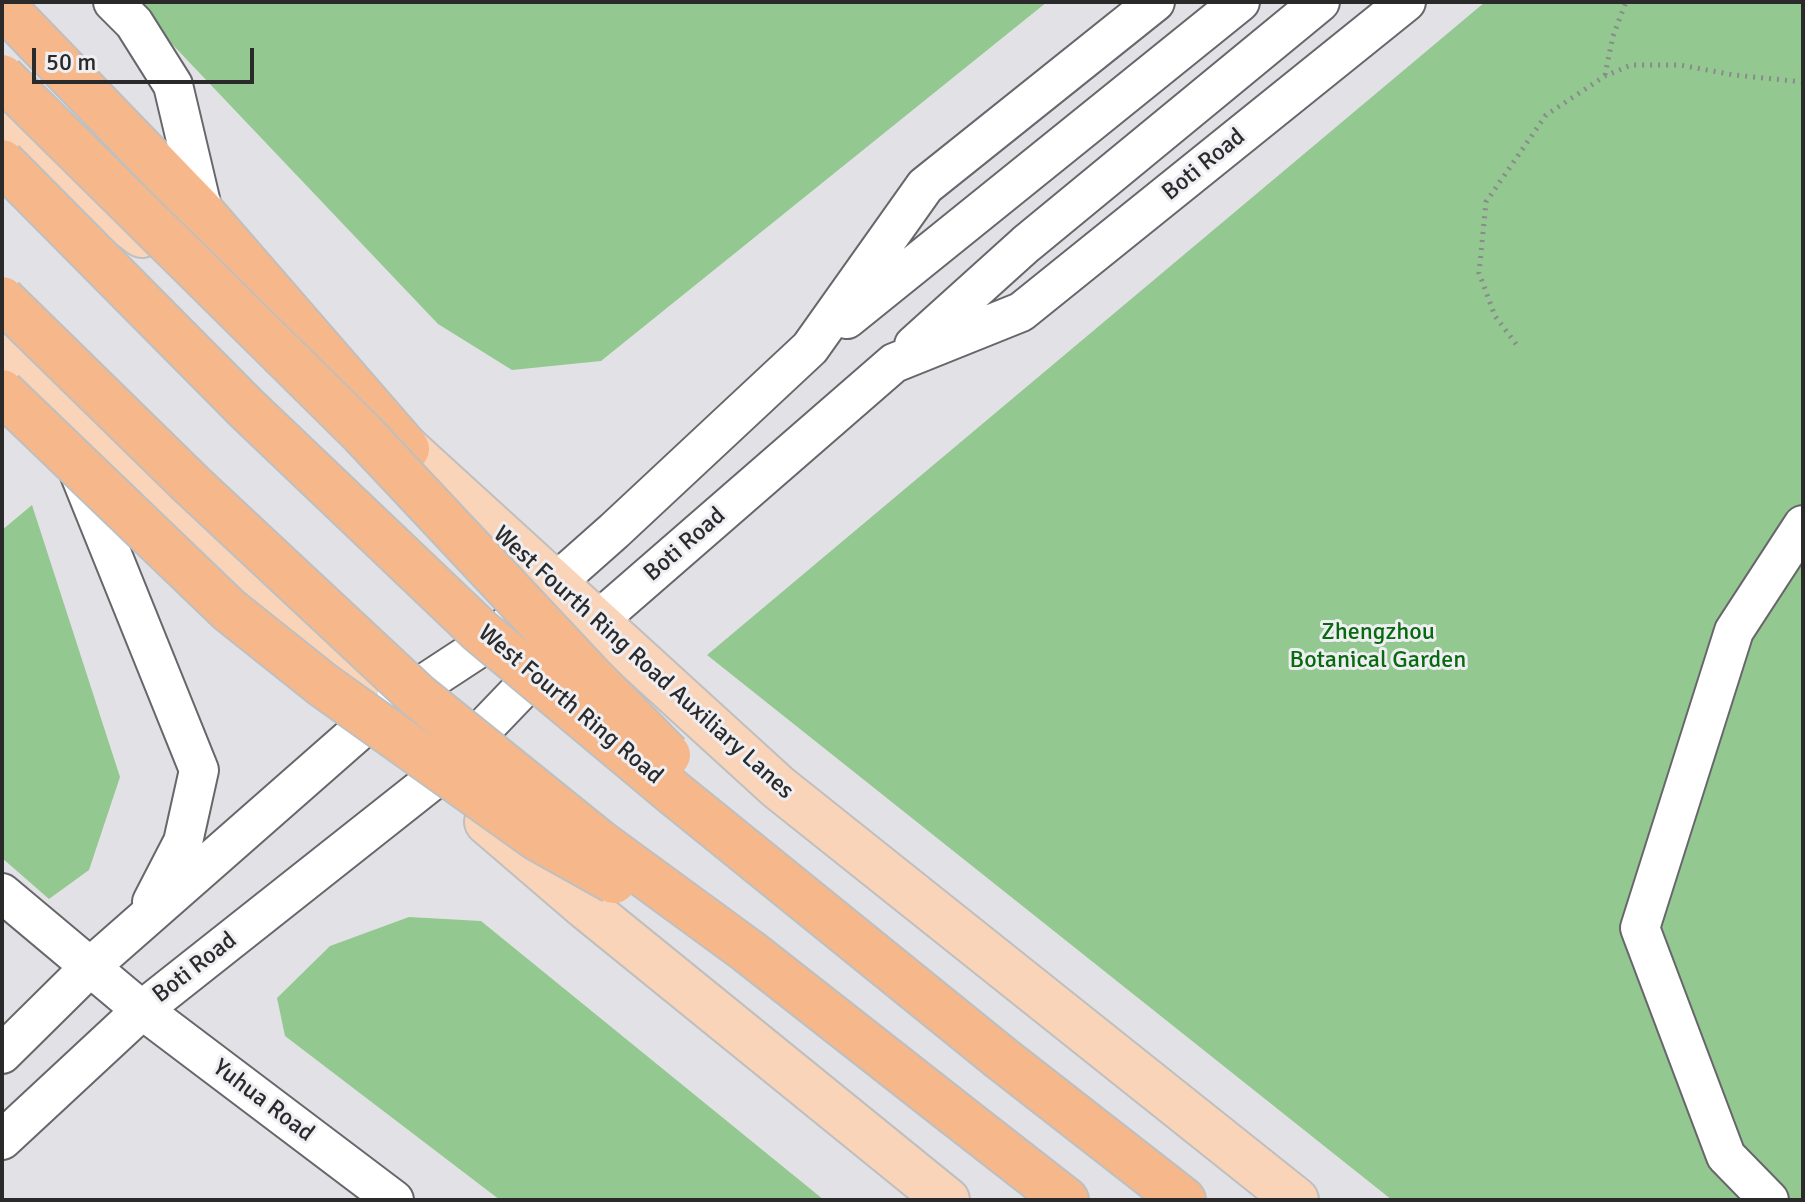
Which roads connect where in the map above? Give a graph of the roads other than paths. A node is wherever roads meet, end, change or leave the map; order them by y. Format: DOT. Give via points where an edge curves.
graph roads {
  1 [pos="113,2"];
  2 [pos="1155,2"];
  3 [pos="1240,2"];
  4 [pos="1320,2"];
  5 [pos="1406,2"];
  6 [pos="2,5"];
  7 [pos="2,77"];
  8 [pos="2,112"];
  9 [pos="2,162"];
  10 [pos="204,216"];
  11 [pos="2,299"];
  12 [pos="2,337"];
  13 [pos="810,348"];
  14 [pos="894,363"];
  15 [pos="20,383"];
  16 [pos="2,410"];
  17 [pos="407,449"];
  18 [pos="72,461"];
  19 [pos="1803,525"];
  20 [pos="555,584"];
  21 [pos="596,622"];
  22 [pos="491,640"];
  23 [pos="534,676"];
  24 [pos="378,714"];
  25 [pos="439,775"];
  26 [pos="2,893"];
  27 [pos="845,931"];
  28 [pos="132,940"];
  29 [pos="767,966"];
  30 [pos="90,967"];
  31 [pos="137,1006"];
  32 [pos="2,1054"];
  33 [pos="2,1140"];
  34 [pos="394,1200"];
  35 [pos="947,1200"];
  36 [pos="1066,1200"];
  37 [pos="1183,1200"];
  38 [pos="1296,1200"];
  39 [pos="1769,1200"];
  1 -- 10 [label="street" via="134,23 173,85"];
  2 -- 13 [label="street" via="925,186"];
  3 -- 13 [label="street"];
  4 -- 14 [label="street" via="1026,244"];
  5 -- 14 [label="street, Boti Road" via="1021,312"];
  6 -- 10 [label="highway"];
  7 -- 27 [label="highway, bridge" via="362,433 588,674"];
  8 -- 17 [label="main road, West Fourth Ring Road Auxiliary Lanes" via="72,183 313,362"];
  9 -- 22 [label="highway, West Fourth Ring Road, bridge" via="247,409"];
  10 -- 17 [label="highway"];
  11 -- 29 [label="highway, bridge" via="418,696 599,842"];
  12 -- 15 [label="main road"];
  13 -- 20 [label="street"];
  14 -- 21 [label="street, Boti Road"];
  15 -- 18 [label="highway, bridge"];
  15 -- 24 [label="main road"];
  15 -- 28 [label="street" via="153,650 199,770 183,842"];
  16 -- 18 [label="highway, bridge"];
  17 -- 20 [label="main road, West Fourth Ring Road Auxiliary Lanes"];
  18 -- 29 [label="highway, bridge" via="229,610 323,685 537,838"];
  19 -- 39 [label="street" via="1734,631 1640,928 1726,1156"];
  20 -- 21 [label="main road, West Fourth Ring Road Auxiliary Lanes"];
  20 -- 22 [label="street"];
  21 -- 23 [label="street, Boti Road"];
  21 -- 38 [label="main road, West Fourth Ring Road Auxiliary Lanes" via="778,787"];
  22 -- 23 [label="highway, West Fourth Ring Road, bridge"];
  22 -- 24 [label="street"];
  23 -- 25 [label="street, Boti Road"];
  23 -- 27 [label="highway, West Fourth Ring Road, bridge"];
  24 -- 25 [label="main road"];
  24 -- 30 [label="street"];
  25 -- 31 [label="street, Boti Road"];
  25 -- 35 [label="main road" via="586,907"];
  26 -- 30 [label="street, Yuhua Road"];
  27 -- 37 [label="highway, West Fourth Ring Road, bridge"];
  29 -- 36 [label="highway, bridge"];
  30 -- 31 [label="street, Yuhua Road"];
  30 -- 32 [label="street"];
  31 -- 33 [label="street, Boti Road"];
  31 -- 34 [label="street, Yuhua Road"];
}
